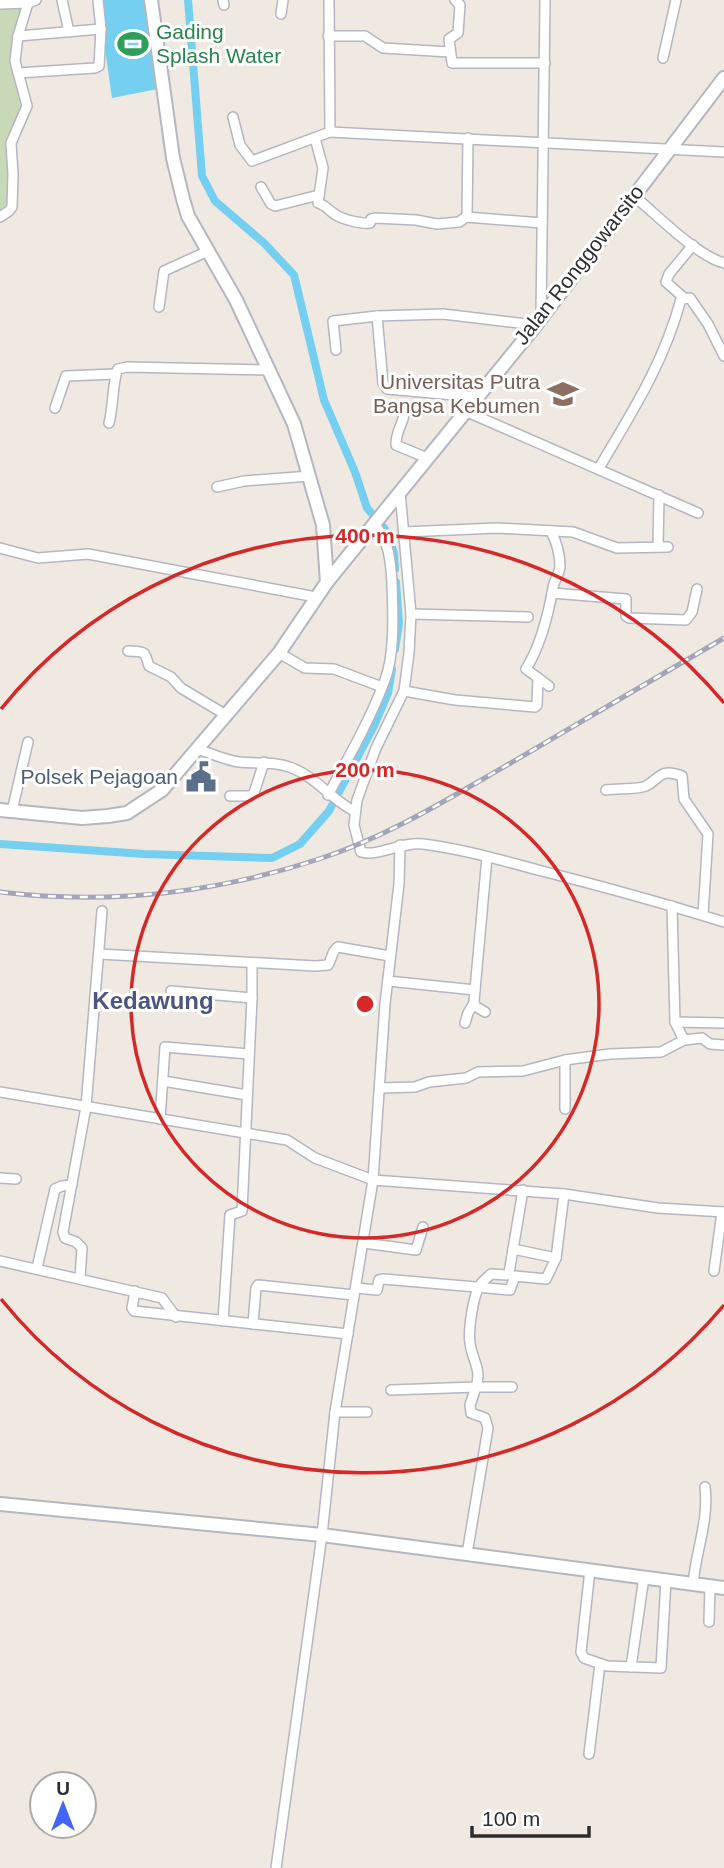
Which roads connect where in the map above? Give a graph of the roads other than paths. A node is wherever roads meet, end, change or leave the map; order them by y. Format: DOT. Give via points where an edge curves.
graph roads {
  1 [pos="62,0"];
  2 [pos="98,0"];
  3 [pos="151,0"];
  4 [pos="283,0"];
  5 [pos="329,0"];
  6 [pos="455,0"];
  7 [pos="545,0"];
  8 [pos="676,0"];
  9 [pos="32,1"];
  10 [pos="0,4"];
  11 [pos="281,14"];
  12 [pos="101,30"];
  13 [pos="69,32"];
  14 [pos="18,36"];
  15 [pos="328,36"];
  16 [pos="450,52"];
  17 [pos="663,58"];
  18 [pos="545,63"];
  19 [pos="18,73"];
  20 [pos="724,78"];
  21 [pos="233,117"];
  22 [pos="330,132"];
  23 [pos="315,138"];
  24 [pos="468,138"];
  25 [pos="544,142"];
  26 [pos="671,148"];
  27 [pos="724,152"];
  28 [pos="261,187"];
  29 [pos="319,195"];
  30 [pos="634,196"];
  31 [pos="0,217"];
  32 [pos="467,217"];
  33 [pos="542,223"];
  34 [pos="693,245"];
  35 [pos="208,251"];
  36 [pos="724,263"];
  37 [pos="684,298"];
  38 [pos="159,307"];
  39 [pos="377,316"];
  40 [pos="538,321"];
  41 [pos="336,350"];
  42 [pos="724,356"];
  43 [pos="269,370"];
  44 [pos="115,374"];
  45 [pos="476,397"];
  46 [pos="55,408"];
  47 [pos="405,410"];
  48 [pos="465,411"];
  49 [pos="109,423"];
  50 [pos="427,458"];
  51 [pos="599,468"];
  52 [pos="310,476"];
  53 [pos="218,487"];
  54 [pos="400,492"];
  55 [pos="659,495"];
  56 [pos="698,513"];
  57 [pos="377,520"];
  58 [pos="551,531"];
  59 [pos="404,532"];
  60 [pos="0,548"];
  61 [pos="325,558"];
  62 [pos="340,567"];
  63 [pos="327,582"];
  64 [pos="697,589"];
  65 [pos="552,593"];
  66 [pos="316,597"];
  67 [pos="411,614"];
  68 [pos="528,617"];
  69 [pos="128,651"];
  70 [pos="279,653"];
  71 [pos="538,678"];
  72 [pos="549,686"];
  73 [pos="382,687"];
  74 [pos="404,691"];
  75 [pos="226,715"];
  76 [pos="28,742"];
  77 [pos="197,749"];
  78 [pos="264,762"];
  79 [pos="606,790"];
  80 [pos="230,796"];
  81 [pos="330,796"];
  82 [pos="6,810"];
  83 [pos="354,811"];
  84 [pos="400,845"];
  85 [pos="487,857"];
  86 [pos="672,906"];
  87 [pos="102,911"];
  88 [pos="703,915"];
  89 [pos="724,925"];
  90 [pos="99,954"];
  91 [pos="390,956"];
  92 [pos="252,963"];
  93 [pos="388,981"];
  94 [pos="475,990"];
  95 [pos="171,991"];
  96 [pos="252,998"];
  97 [pos="474,1003"];
  98 [pos="485,1012"];
  99 [pos="675,1022"];
  100 [pos="465,1023"];
  101 [pos="724,1023"];
  102 [pos="684,1040"];
  103 [pos="724,1045"];
  104 [pos="249,1054"];
  105 [pos="565,1060"];
  106 [pos="163,1081"];
  107 [pos="380,1088"];
  108 [pos="0,1092"];
  109 [pos="247,1095"];
  110 [pos="86,1107"];
  111 [pos="565,1109"];
  112 [pos="160,1119"];
  113 [pos="245,1133"];
  114 [pos="0,1178"];
  115 [pos="16,1179"];
  116 [pos="373,1180"];
  117 [pos="72,1185"];
  118 [pos="523,1190"];
  119 [pos="564,1194"];
  120 [pos="723,1212"];
  121 [pos="423,1227"];
  122 [pos="364,1243"];
  123 [pos="513,1249"];
  124 [pos="556,1258"];
  125 [pos="0,1261"];
  126 [pos="37,1268"];
  127 [pos="714,1271"];
  128 [pos="80,1278"];
  129 [pos="478,1288"];
  130 [pos="135,1292"];
  131 [pos="355,1292"];
  132 [pos="176,1317"];
  133 [pos="223,1321"];
  134 [pos="253,1324"];
  135 [pos="348,1334"];
  136 [pos="476,1387"];
  137 [pos="512,1387"];
  138 [pos="391,1390"];
  139 [pos="335,1412"];
  140 [pos="367,1412"];
  141 [pos="705,1487"];
  142 [pos="0,1504"];
  143 [pos="322,1535"];
  144 [pos="467,1554"];
  145 [pos="590,1570"];
  146 [pos="644,1577"];
  147 [pos="666,1580"];
  148 [pos="692,1584"];
  149 [pos="710,1586"];
  150 [pos="724,1588"];
  151 [pos="709,1622"];
  152 [pos="600,1664"];
  153 [pos="631,1667"];
  154 [pos="589,1754"];
  155 [pos="276,1868"];
  1 -- 13 [label="street"];
  2 -- 12 [label="street"];
  3 -- 35 [label="main road" via="179,184 188,216"];
  4 -- 11 [label="street"];
  5 -- 15 [label="street"];
  6 -- 16 [label="street" via="460,5 460,27 450,38"];
  7 -- 18 [label="street"];
  8 -- 17 [label="street"];
  9 -- 10 [label="street"];
  9 -- 14 [label="street"];
  12 -- 13 [label="street"];
  12 -- 19 [label="street" via="101,62 95,68"];
  13 -- 14 [label="street"];
  14 -- 19 [label="street"];
  15 -- 16 [label="street" via="365,36 383,48"];
  15 -- 22 [label="street"];
  16 -- 18 [label="street" via="452,63"];
  18 -- 25 [label="street"];
  19 -- 31 [label="street" via="27,106 11,143 12,207"];
  20 -- 26 [label="main road, Jalan Ronggowarsito"];
  21 -- 23 [label="street" via="240,145 253,161"];
  22 -- 23 [label="street"];
  22 -- 24 [label="street"];
  23 -- 29 [label="street" via="323,168"];
  24 -- 25 [label="street"];
  24 -- 32 [label="street"];
  25 -- 26 [label="street"];
  25 -- 33 [label="street"];
  26 -- 27 [label="street"];
  26 -- 30 [label="main road, Jalan Ronggowarsito"];
  28 -- 29 [label="street" via="275,206"];
  29 -- 32 [label="street" via="318,204 340,218 362,224 375,218 437,224"];
  30 -- 34 [label="street"];
  30 -- 40 [label="main road, Jalan Ronggowarsito"];
  32 -- 33 [label="street"];
  33 -- 40 [label="street"];
  34 -- 36 [label="street"];
  34 -- 37 [label="street" via="666,282"];
  35 -- 38 [label="street" via="164,271"];
  35 -- 43 [label="main road"];
  37 -- 42 [label="street" via="690,298 708,324"];
  37 -- 51 [label="street" via="652,377"];
  39 -- 40 [label="street" via="443,314"];
  39 -- 41 [label="street" via="333,321"];
  39 -- 45 [label="street" via="387,388"];
  40 -- 45 [label="main road, Jalan Ronggowarsito"];
  43 -- 44 [label="street" via="127,367"];
  43 -- 52 [label="main road"];
  44 -- 46 [label="street" via="66,376"];
  44 -- 49 [label="street"];
  45 -- 48 [label="main road, Jalan Ronggowarsito"];
  47 -- 50 [label="street" via="396,445"];
  48 -- 50 [label="main road, Jalan Ronggowarsito"];
  48 -- 51 [label="street"];
  50 -- 54 [label="main road, Jalan Ronggowarsito"];
  51 -- 55 [label="street"];
  52 -- 53 [label="street"];
  52 -- 61 [label="main road" via="323,525"];
  54 -- 57 [label="main road, Jalan Ronggowarsito"];
  54 -- 59 [label="street"];
  55 -- 56 [label="street"];
  55 -- 58 [label="street" via="663,547 617,548 577,533"];
  57 -- 62 [label="main road, Jalan Ronggowarsito"];
  57 -- 73 [label="street" via="387,545 393,608"];
  58 -- 59 [label="street"];
  58 -- 65 [label="street" via="558,542 560,570"];
  59 -- 67 [label="street"];
  60 -- 66 [label="street" via="38,558 88,554"];
  61 -- 62 [label="main road"];
  61 -- 63 [label="main road"];
  62 -- 63 [label="main road, Jalan Ronggowarsito"];
  63 -- 66 [label="main road, Jalan Ronggowarsito"];
  64 -- 65 [label="street" via="692,612 685,620 629,618 626,599"];
  65 -- 71 [label="street" via="535,656 526,669"];
  66 -- 70 [label="main road, Jalan Ronggowarsito"];
  67 -- 68 [label="street"];
  67 -- 74 [label="street"];
  69 -- 75 [label="street" via="144,652 149,666"];
  70 -- 73 [label="street" via="305,668 334,669"];
  70 -- 75 [label="main road, Jalan Ronggowarsito"];
  71 -- 72 [label="street"];
  71 -- 74 [label="street" via="536,706 455,701"];
  73 -- 81 [label="street"];
  74 -- 83 [label="street" via="376,748"];
  75 -- 77 [label="main road, Jalan Ronggowarsito"];
  76 -- 82 [label="street"];
  77 -- 78 [label="street" via="240,762"];
  77 -- 82 [label="main road, Jalan Ronggowarsito" via="162,790 127,813 82,818"];
  78 -- 80 [label="street" via="254,793"];
  78 -- 81 [label="street" via="301,772"];
  79 -- 88 [label="street" via="645,787 663,774 681,776 684,799 708,834"];
  81 -- 83 [label="street"];
  83 -- 84 [label="street" via="361,852"];
  84 -- 85 [label="street" via="420,843"];
  84 -- 91 [label="street"];
  85 -- 86 [label="street"];
  85 -- 94 [label="street"];
  86 -- 88 [label="street"];
  86 -- 99 [label="street"];
  87 -- 90 [label="street"];
  88 -- 89 [label="street"];
  90 -- 92 [label="street"];
  90 -- 110 [label="street"];
  91 -- 92 [label="street" via="338,947 328,965"];
  91 -- 93 [label="street"];
  92 -- 96 [label="street"];
  93 -- 94 [label="street"];
  93 -- 107 [label="street"];
  94 -- 97 [label="street"];
  95 -- 96 [label="street"];
  96 -- 104 [label="street"];
  97 -- 98 [label="street"];
  97 -- 100 [label="street"];
  99 -- 101 [label="street"];
  99 -- 102 [label="street"];
  102 -- 103 [label="street" via="702,1038"];
  102 -- 105 [label="street" via="661,1052"];
  104 -- 106 [label="street" via="165,1047"];
  104 -- 109 [label="street"];
  105 -- 107 [label="street" via="527,1071 478,1072 415,1087"];
  105 -- 111 [label="street"];
  106 -- 109 [label="street"];
  106 -- 112 [label="street"];
  107 -- 116 [label="street"];
  108 -- 110 [label="street"];
  109 -- 113 [label="street"];
  110 -- 112 [label="street"];
  110 -- 117 [label="street"];
  112 -- 113 [label="street"];
  113 -- 116 [label="street" via="287,1140 315,1158"];
  113 -- 133 [label="street" via="242,1211 230,1214"];
  114 -- 115 [label="street"];
  116 -- 118 [label="street"];
  116 -- 122 [label="street"];
  117 -- 126 [label="street" via="55,1189"];
  117 -- 128 [label="street" via="63,1232 82,1248"];
  118 -- 119 [label="street"];
  118 -- 123 [label="street"];
  119 -- 120 [label="street"];
  119 -- 124 [label="street"];
  120 -- 127 [label="street"];
  121 -- 122 [label="street" via="416,1250"];
  122 -- 131 [label="street"];
  123 -- 124 [label="street"];
  123 -- 129 [label="street" via="508,1274 491,1274"];
  124 -- 129 [label="street" via="546,1279 518,1275 510,1290"];
  125 -- 126 [label="street"];
  126 -- 128 [label="street"];
  128 -- 130 [label="street"];
  129 -- 131 [label="street" via="382,1279 377,1290"];
  129 -- 136 [label="street" via="470,1331 478,1370"];
  130 -- 132 [label="street" via="162,1298"];
  130 -- 132 [label="street" via="134,1311"];
  131 -- 134 [label="street" via="258,1285"];
  131 -- 135 [label="street"];
  132 -- 133 [label="street"];
  133 -- 134 [label="street"];
  134 -- 135 [label="street"];
  135 -- 139 [label="street"];
  136 -- 137 [label="street"];
  136 -- 138 [label="street"];
  136 -- 144 [label="street" via="469,1409 485,1418 488,1428"];
  139 -- 140 [label="street"];
  139 -- 143 [label="street"];
  141 -- 148 [label="street" via="706,1516"];
  142 -- 143 [label="main road"];
  143 -- 144 [label="main road"];
  143 -- 155 [label="street"];
  144 -- 145 [label="main road"];
  145 -- 146 [label="main road"];
  145 -- 152 [label="street" via="582,1652 584,1658"];
  146 -- 147 [label="main road"];
  146 -- 153 [label="street"];
  147 -- 148 [label="main road"];
  147 -- 153 [label="street" via="661,1668"];
  148 -- 149 [label="main road"];
  149 -- 150 [label="main road"];
  149 -- 151 [label="street"];
  152 -- 153 [label="street"];
  152 -- 154 [label="street"];
}
